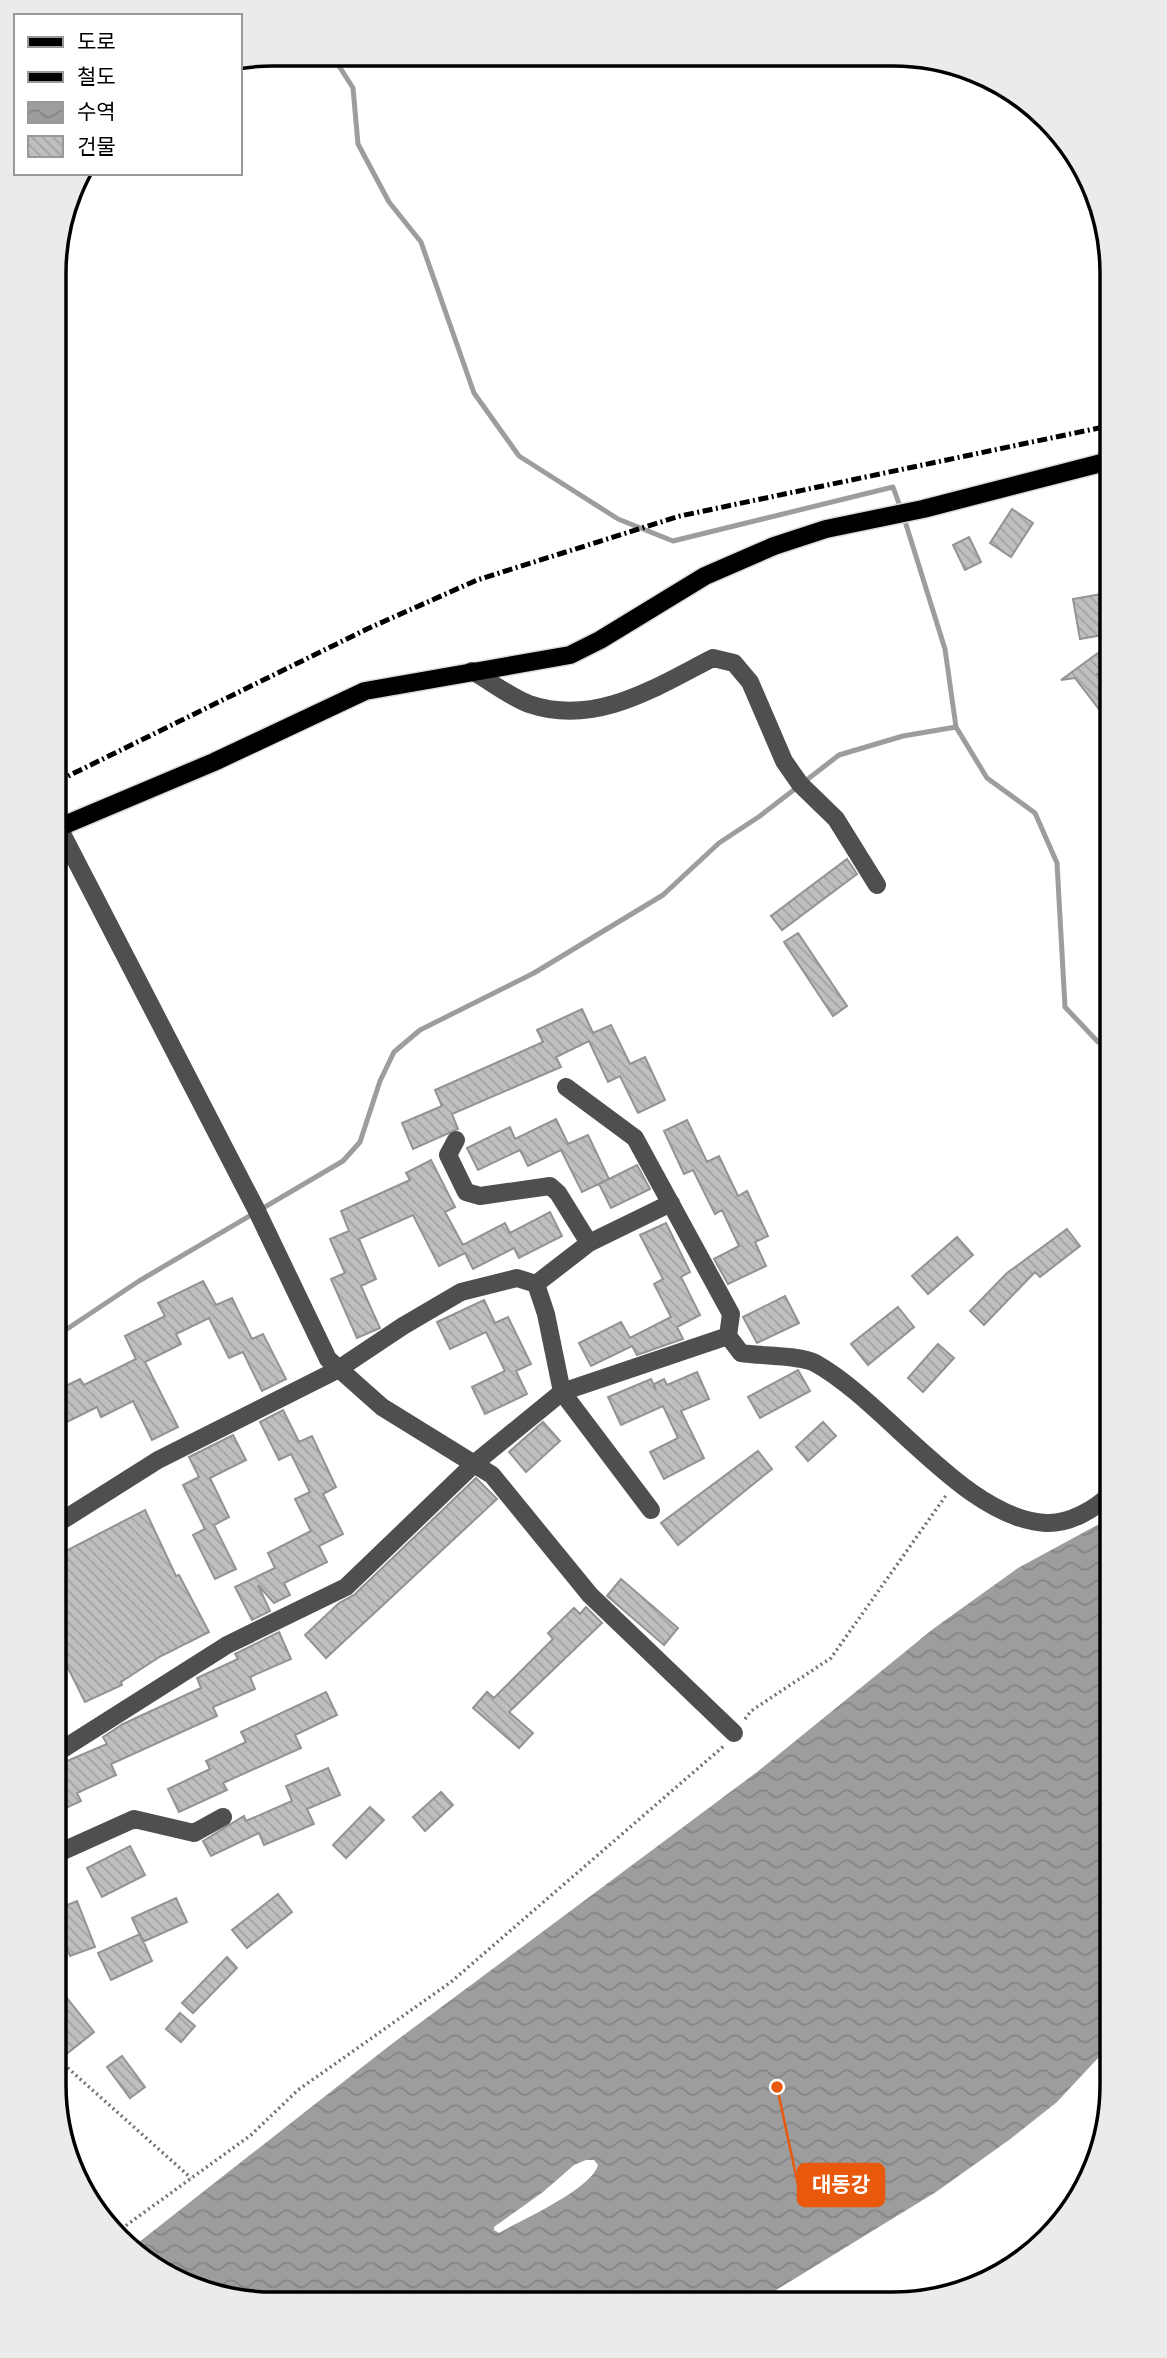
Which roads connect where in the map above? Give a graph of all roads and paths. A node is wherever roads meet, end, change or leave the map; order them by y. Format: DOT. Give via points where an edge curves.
graph roads {
  1 [pos="1100,463"];
  2 [pos="472,671"];
  3 [pos="67,825"];
  4 [pos="67,847"];
  5 [pos="877,885"];
  6 [pos="566,1087"];
  7 [pos="456,1140"];
  8 [pos="671,1203"];
  9 [pos="589,1243"];
  10 [pos="536,1284"];
  11 [pos="728,1336"];
  12 [pos="337,1370"];
  13 [pos="562,1392"];
  14 [pos="475,1463"];
  15 [pos="956,1481"];
  16 [pos="1100,1501"];
  17 [pos="651,1510"];
  18 [pos="66,1518"];
  19 [pos="734,1733"];
  20 [pos="66,1747"];
  21 [pos="223,1817"];
  22 [pos="66,1850"];
  23 [pos="66,2066"];
  24 [pos="191,2178"];
  25 [pos="124,2227"];
  1 -- 2 [label="main road" via="923,509 826,528 705,576 570,655"];
  2 -- 3 [label="main road" via="365,691"];
  2 -- 5 [label="street" via="527,704 560,710 599,709 640,697 713,658 734,663 750,682 784,761 836,819"];
  4 -- 12 [label="street"];
  6 -- 8 [label="street" via="635,1138"];
  7 -- 9 [label="street" via="448,1155 466,1192 480,1196 550,1186"];
  8 -- 9 [label="street"];
  8 -- 11 [label="street" via="731,1314"];
  9 -- 10 [label="street"];
  10 -- 12 [label="street" via="517,1278 461,1292"];
  10 -- 13 [label="street"];
  11 -- 13 [label="street"];
  11 -- 15 [label="street" via="741,1353 811,1361 852,1386"];
  12 -- 14 [label="street" via="382,1407"];
  12 -- 18 [label="street" via="158,1460"];
  13 -- 14 [label="street"];
  13 -- 17 [label="street"];
  14 -- 19 [label="street" via="492,1475 590,1595"];
  14 -- 20 [label="street" via="346,1587 227,1645"];
  15 -- 16 [label="street" via="1021,1517 1046,1523 1074,1518"];
  15 -- 19 [label="path" via="831,1658 751,1711"];
  19 -- 24 [label="path" via="451,1982 298,2090 251,2135"];
  21 -- 22 [label="street" via="194,1833 134,1819"];
  23 -- 24 [label="path"];
  24 -- 25 [label="path"];
}
